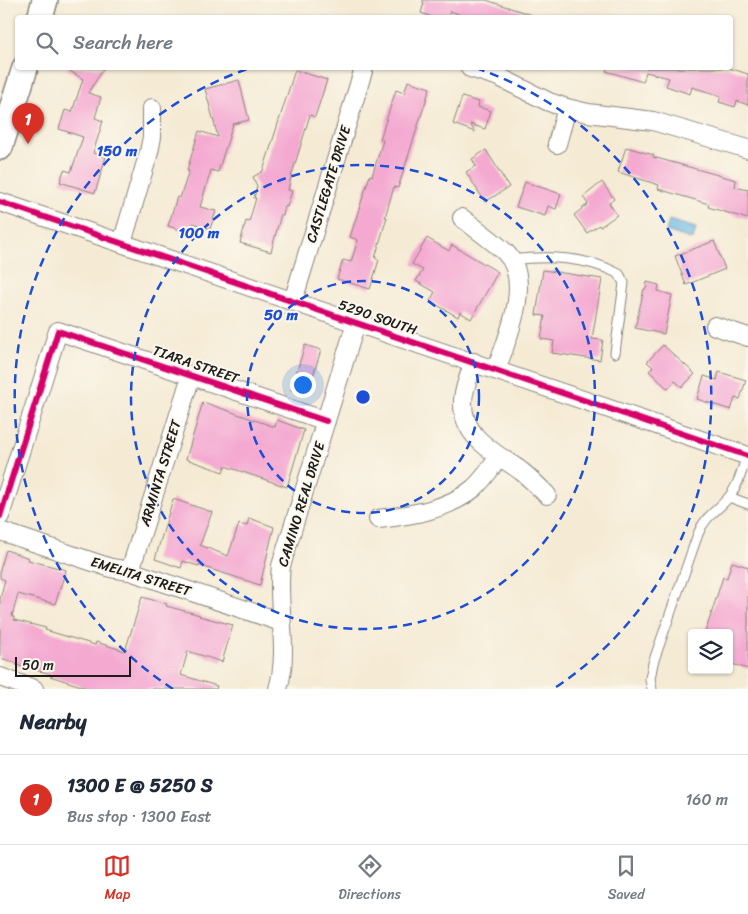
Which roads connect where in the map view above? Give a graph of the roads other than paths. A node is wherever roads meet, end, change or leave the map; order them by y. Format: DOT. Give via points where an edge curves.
graph roads {
  1 [pos="46,0"];
  2 [pos="41,15"];
  3 [pos="24,70"];
  4 [pos="363,70"];
  5 [pos="476,70"];
  6 [pos="152,108"];
  7 [pos="567,108"];
  8 [pos="557,144"];
  9 [pos="0,148"];
  10 [pos="748,149"];
  11 [pos="0,202"];
  12 [pos="462,218"];
  13 [pos="122,243"];
  14 [pos="511,260"];
  15 [pos="293,301"];
  16 [pos="356,323"];
  17 [pos="715,326"];
  18 [pos="748,336"];
  19 [pos="615,353"];
  20 [pos="474,362"];
  21 [pos="496,370"];
  22 [pos="190,376"];
  23 [pos="326,421"];
  24 [pos="747,456"];
  25 [pos="499,457"];
  26 [pos="548,495"];
  27 [pos="729,497"];
  28 [pos="748,504"];
  29 [pos="0,516"];
  30 [pos="378,519"];
  31 [pos="0,531"];
  32 [pos="130,571"];
  33 [pos="281,622"];
  34 [pos="0,678"];
  35 [pos="34,689"];
  36 [pos="278,689"];
  37 [pos="652,689"];
  1 -- 2 [label="main road"];
  3 -- 9 [label="main road"];
  4 -- 15 [label="street, CASTLEGATE DRIVE"];
  5 -- 7 [label="street"];
  6 -- 13 [label="street" via="149,152"];
  7 -- 8 [label="street"];
  7 -- 10 [label="street" via="588,114 653,121"];
  11 -- 13 [label="street, 5290 SOUTH"];
  12 -- 14 [label="street" via="506,252"];
  13 -- 15 [label="street, 5290 SOUTH"];
  14 -- 19 [label="lane" via="542,257 591,262 619,274 624,283"];
  14 -- 21 [label="street" via="518,284 516,304"];
  15 -- 16 [label="street, 5290 SOUTH"];
  16 -- 20 [label="street, 5290 SOUTH"];
  16 -- 23 [label="street, CAMINO REAL DRIVE"];
  17 -- 18 [label="street"];
  20 -- 21 [label="street, 5290 SOUTH"];
  20 -- 25 [label="street" via="463,395 464,417 471,431"];
  21 -- 24 [label="street, 5290 SOUTH"];
  22 -- 23 [label="street, TIARA STREET"];
  22 -- 29 [label="street, TIARA STREET" via="58,331"];
  22 -- 32 [label="street, ARMINTA STREET"];
  23 -- 33 [label="street, CAMINO REAL DRIVE" via="281,566"];
  24 -- 27 [label="lane"];
  25 -- 26 [label="street"];
  25 -- 30 [label="street" via="475,487 459,498 419,513"];
  27 -- 28 [label="lane"];
  27 -- 37 [label="lane" via="701,526 653,663"];
  31 -- 32 [label="street, EMELITA STREET" via="111,568"];
  32 -- 33 [label="street, EMELITA STREET"];
  33 -- 36 [label="street, CAMINO REAL DRIVE" via="283,662"];
  34 -- 35 [label="street"];
}
